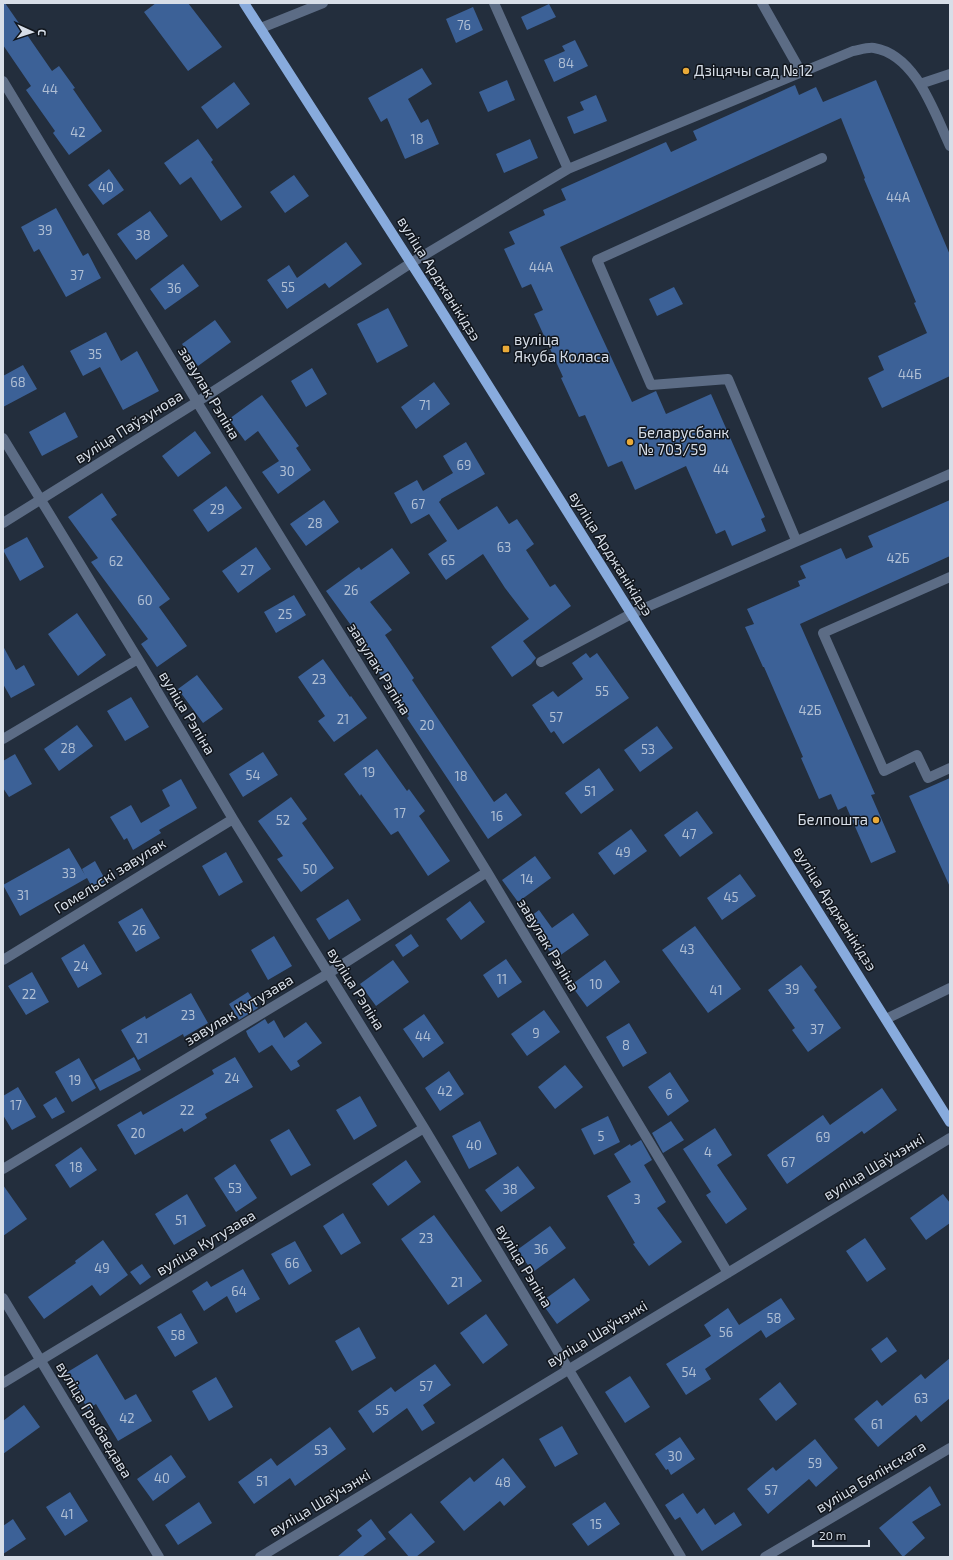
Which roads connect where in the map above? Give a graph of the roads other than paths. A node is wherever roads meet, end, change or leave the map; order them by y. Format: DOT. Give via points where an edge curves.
graph roads {
  1 [pos="244,3"];
  2 [pos="323,3"];
  3 [pos="494,3"];
  4 [pos="762,3"];
  5 [pos="260,28"];
  6 [pos="801,72"];
  7 [pos="950,74"];
  8 [pos="3,81"];
  9 [pos="920,84"];
  10 [pos="950,146"];
  11 [pos="822,158"];
  12 [pos="568,169"];
  13 [pos="411,263"];
  14 [pos="197,402"];
  15 [pos="3,438"];
  16 [pos="950,474"];
  17 [pos="41,500"];
  18 [pos="3,523"];
  19 [pos="796,540"];
  20 [pos="950,577"];
  21 [pos="631,614"];
  22 [pos="138,659"];
  23 [pos="541,662"];
  24 [pos="3,739"];
  25 [pos="950,768"];
  26 [pos="233,819"];
  27 [pos="487,872"];
  28 [pos="3,960"];
  29 [pos="329,973"];
  30 [pos="950,988"];
  31 [pos="886,1019"];
  32 [pos="950,1122"];
  33 [pos="424,1128"];
  34 [pos="950,1138"];
  35 [pos="3,1169"];
  36 [pos="728,1273"];
  37 [pos="3,1298"];
  38 [pos="41,1361"];
  39 [pos="568,1369"];
  40 [pos="3,1383"];
  41 [pos="950,1448"];
  42 [pos="158,1557"];
  43 [pos="260,1557"];
  44 [pos="681,1557"];
  45 [pos="765,1557"];
  1 -- 5 [label="main road, вуліца Арджанікідзэ"];
  2 -- 5 [label="street"];
  3 -- 12 [label="street"];
  4 -- 6 [label="street"];
  5 -- 13 [label="main road, вуліца Арджанікідзэ"];
  6 -- 9 [label="street, вуліца Паўзунова" via="853,51 873,48 890,53 907,65"];
  6 -- 12 [label="street, вуліца Паўзунова"];
  7 -- 9 [label="street"];
  8 -- 14 [label="street, завулак Рэпіна"];
  9 -- 10 [label="street, вуліца Паўзунова"];
  11 -- 19 [label="street" via="597,260 651,386 728,379"];
  12 -- 13 [label="street, вуліца Паўзунова"];
  13 -- 14 [label="street, вуліца Паўзунова"];
  13 -- 21 [label="main road, вуліца Арджанікідзэ"];
  14 -- 17 [label="street, вуліца Паўзунова"];
  14 -- 27 [label="street, завулак Рэпіна"];
  15 -- 17 [label="street, вуліца Рэпіна"];
  16 -- 19 [label="street"];
  17 -- 18 [label="street, вуліца Паўзунова"];
  17 -- 22 [label="street, вуліца Рэпіна"];
  19 -- 21 [label="street"];
  20 -- 25 [label="street" via="823,633 884,771 917,755 928,778"];
  21 -- 23 [label="street"];
  21 -- 31 [label="main road, вуліца Арджанікідзэ"];
  22 -- 24 [label="street"];
  22 -- 26 [label="street, вуліца Рэпіна"];
  26 -- 28 [label="street, Гомельскі завулак"];
  26 -- 29 [label="street, вуліца Рэпіна"];
  27 -- 29 [label="street, завулак Кутузава"];
  27 -- 36 [label="street, завулак Рэпіна"];
  29 -- 33 [label="street, вуліца Рэпіна"];
  29 -- 35 [label="street, завулак Кутузава"];
  30 -- 31 [label="street"];
  31 -- 32 [label="main road, вуліца Арджанікідзэ"];
  33 -- 38 [label="street, вуліца Кутузава"];
  33 -- 39 [label="street, вуліца Рэпіна"];
  34 -- 36 [label="street, вуліца Шаўчэнкі"];
  36 -- 39 [label="street, вуліца Шаўчэнкі"];
  37 -- 38 [label="street, вуліца Грыбаедава"];
  38 -- 40 [label="street, вуліца Кутузава"];
  38 -- 42 [label="street, вуліца Грыбаедава"];
  39 -- 43 [label="street, вуліца Шаўчэнкі"];
  39 -- 44 [label="street, вуліца Рэпіна"];
  41 -- 45 [label="street, вуліца Бялінскага"];
}
